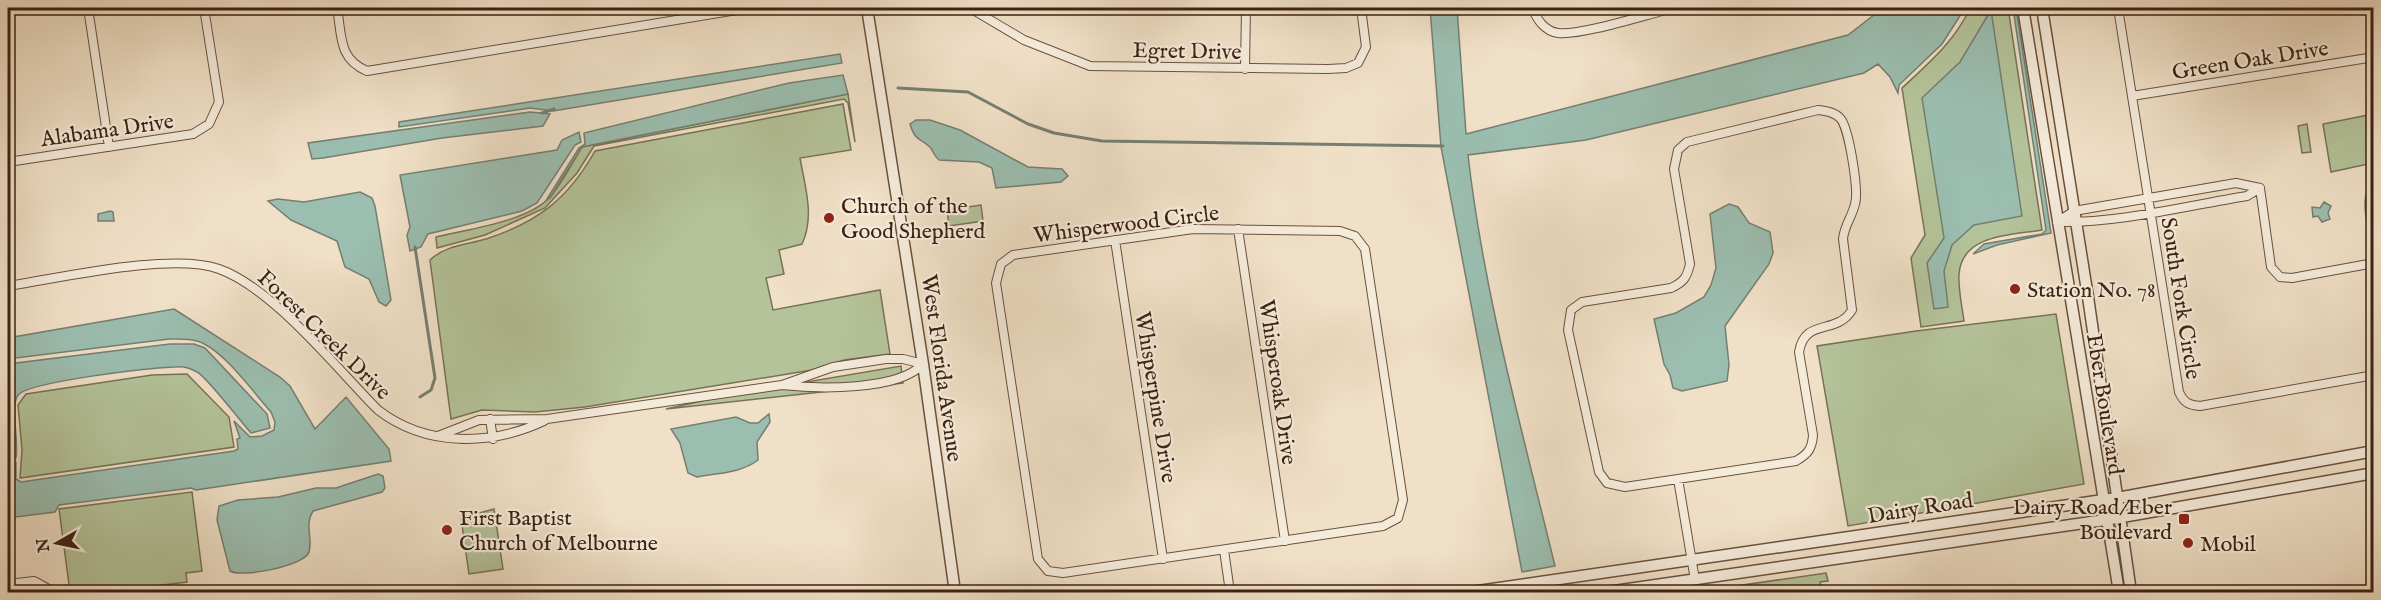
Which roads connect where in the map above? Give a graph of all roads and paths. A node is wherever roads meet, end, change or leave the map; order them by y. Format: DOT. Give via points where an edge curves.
graph roads {
  1 [pos="88,8"];
  2 [pos="204,8"];
  3 [pos="337,8"];
  4 [pos="749,8"];
  5 [pos="867,8"];
  6 [pos="970,8"];
  7 [pos="1246,8"];
  8 [pos="1361,8"];
  9 [pos="1533,8"];
  10 [pos="1674,8"];
  11 [pos="2023,8"];
  12 [pos="2042,8"];
  13 [pos="2118,8"];
  14 [pos="2373,57"];
  15 [pos="1245,69"];
  16 [pos="2132,96"];
  17 [pos="109,147"];
  18 [pos="8,162"];
  19 [pos="2260,188"];
  20 [pos="2147,198"];
  21 [pos="2149,213"];
  22 [pos="2074,217"];
  23 [pos="2057,222"];
  24 [pos="1238,229"];
  25 [pos="1115,240"];
  26 [pos="2373,263"];
  27 [pos="8,286"];
  28 [pos="923,364"];
  29 [pos="2373,375"];
  30 [pos="783,384"];
  31 [pos="490,419"];
  32 [pos="547,419"];
  33 [pos="438,436"];
  34 [pos="493,439"];
  35 [pos="2373,451"];
  36 [pos="2373,473"];
  37 [pos="1678,479"];
  38 [pos="2118,498"];
  39 [pos="2103,499"];
  40 [pos="2121,517"];
  41 [pos="2105,520"];
  42 [pos="1285,541"];
  43 [pos="1224,550"];
  44 [pos="1164,559"];
  45 [pos="1692,561"];
  46 [pos="1695,580"];
  47 [pos="8,584"];
  48 [pos="54,592"];
  49 [pos="955,592"];
  50 [pos="1230,592"];
  51 [pos="1471,592"];
  52 [pos="1607,592"];
  53 [pos="2119,592"];
  54 [pos="2131,592"];
  1 -- 17 [label="street"];
  2 -- 17 [label="street, Alabama Drive" via="219,102 209,124 193,135"];
  3 -- 4 [label="street" via="345,54 354,66 367,71"];
  5 -- 28 [label="street, West Florida Avenue"];
  6 -- 15 [label="street, Egret Drive" via="1024,40 1090,66"];
  7 -- 15 [label="street"];
  8 -- 15 [label="street, Egret Drive" via="1366,47 1358,63 1328,69"];
  9 -- 10 [label="street" via="1539,22 1556,33"];
  11 -- 23 [label="street, Eber Boulevard"];
  12 -- 22 [label="street, Eber Boulevard"];
  13 -- 16 [label="street, South Fork Circle"];
  14 -- 16 [label="street, Green Oak Drive"];
  16 -- 20 [label="street, South Fork Circle"];
  17 -- 18 [label="street, Alabama Drive"];
  19 -- 20 [label="street" via="2236,183"];
  19 -- 21 [label="street" via="2247,196"];
  19 -- 26 [label="street" via="2271,267 2280,277"];
  20 -- 21 [label="street, South Fork Circle"];
  20 -- 22 [label="street"];
  21 -- 22 [label="street"];
  21 -- 29 [label="street, South Fork Circle" via="2179,392 2190,405"];
  22 -- 23 [label="street"];
  22 -- 38 [label="street, Eber Boulevard"];
  23 -- 39 [label="street, Eber Boulevard"];
  24 -- 25 [label="street, Whisperwood Circle" via="1192,229"];
  24 -- 42 [label="street, Whisperoak Drive"];
  24 -- 42 [label="street, Whisperwood Circle" via="1340,231 1355,236 1365,249 1403,500 1398,518 1383,526"];
  25 -- 44 [label="street, Whisperpine Drive"];
  25 -- 44 [label="street, Whisperwood Circle" via="1012,255 1001,264 996,283 1038,559 1048,571 1063,573"];
  27 -- 33 [label="street, Forest Creek Drive" via="153,264 190,263 218,268 259,290 396,424"];
  28 -- 30 [label="street, Forest Creek Drive" via="886,359 833,367"];
  28 -- 30 [label="street, Forest Creek Drive" via="916,371 891,380 806,387"];
  28 -- 49 [label="street, West Florida Avenue"];
  30 -- 32 [label="street, Forest Creek Drive"];
  31 -- 32 [label="street, Forest Creek Drive"];
  31 -- 33 [label="street, Forest Creek Drive"];
  31 -- 34 [label="street"];
  32 -- 34 [label="street, Forest Creek Drive" via="519,433"];
  33 -- 34 [label="street, Forest Creek Drive"];
  35 -- 38 [label="street, Dairy Road"];
  36 -- 40 [label="street, Dairy Road"];
  37 -- 37 [label="street" via="1796,461 1807,455 1812,446 1799,352 1801,341 1817,328 1838,325 1852,310 1843,239 1856,192 1846,128 1840,118 1829,112 1818,110 1688,142 1678,150 1674,169 1690,264 1688,275 1671,288 1582,302 1571,310 1568,319 1599,472 1607,483 1617,486"];
  37 -- 45 [label="street"];
  38 -- 39 [label="street, Dairy Road"];
  38 -- 40 [label="street, Eber Boulevard"];
  39 -- 41 [label="street, Eber Boulevard"];
  39 -- 45 [label="street, Dairy Road"];
  40 -- 41 [label="street, Dairy Road"];
  40 -- 54 [label="street, Eber Boulevard"];
  41 -- 46 [label="street, Dairy Road"];
  41 -- 53 [label="street, Eber Boulevard"];
  42 -- 43 [label="street, Whisperwood Circle"];
  43 -- 44 [label="street, Whisperwood Circle"];
  43 -- 50 [label="street"];
  45 -- 46 [label="street"];
  45 -- 51 [label="street, Dairy Road"];
  46 -- 52 [label="street, Dairy Road"];
  47 -- 48 [label="street" via="34,580"];
}
